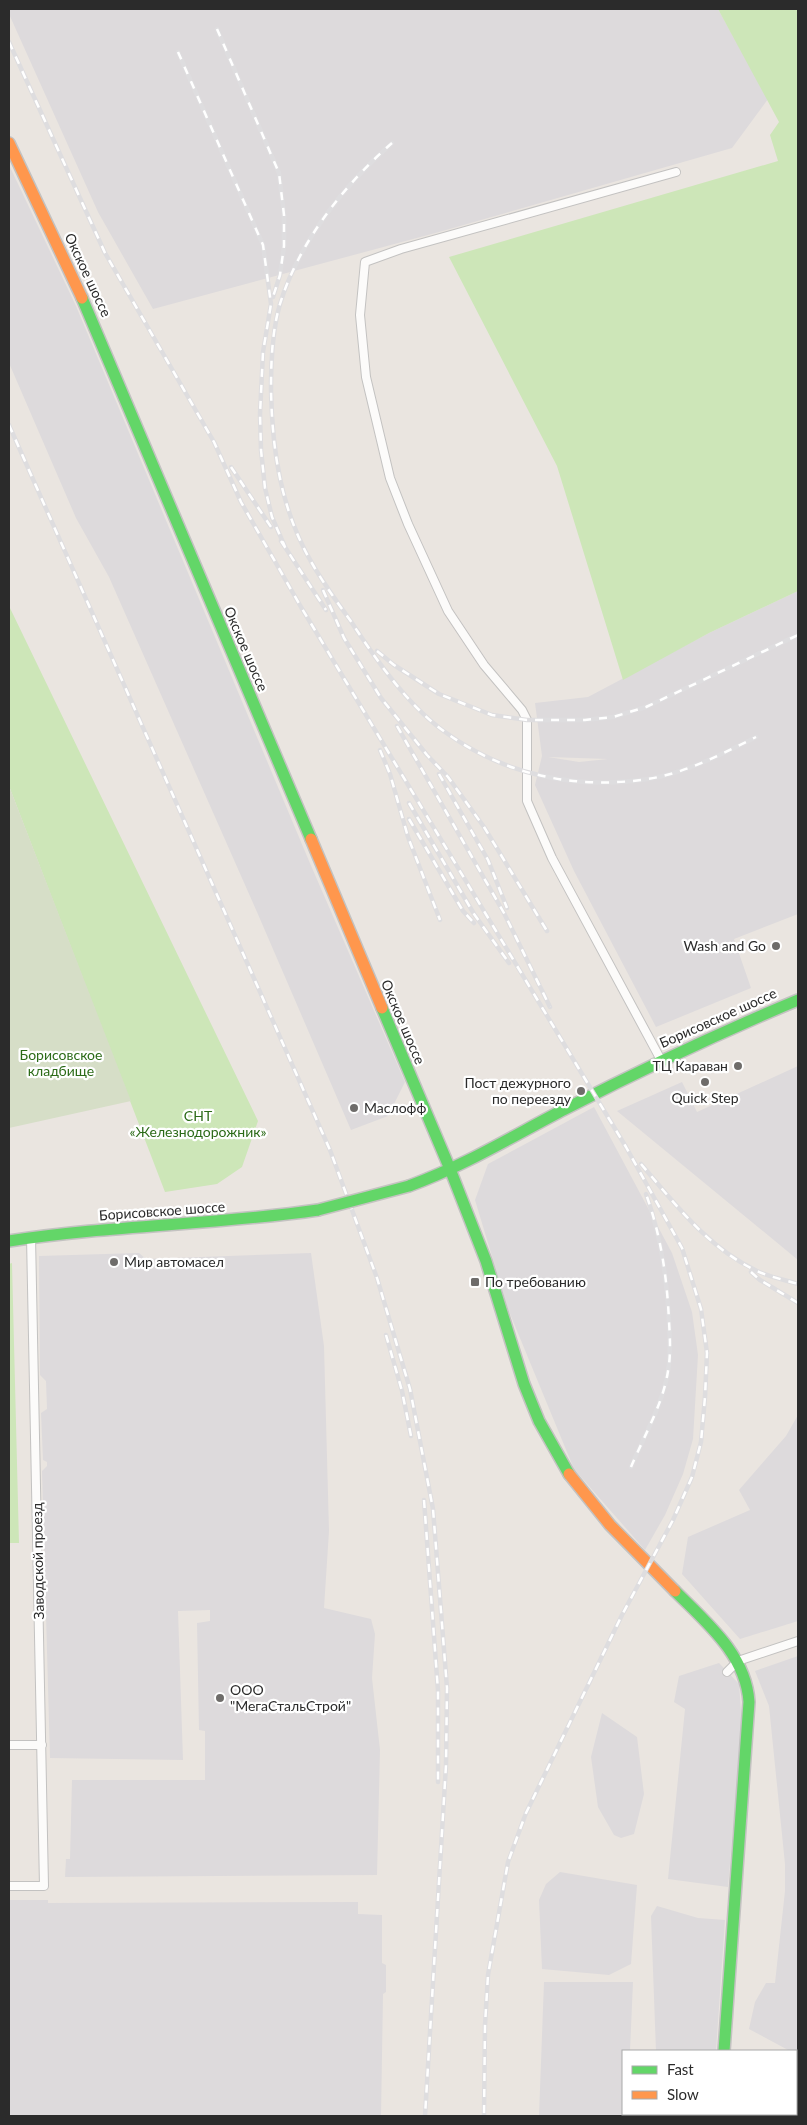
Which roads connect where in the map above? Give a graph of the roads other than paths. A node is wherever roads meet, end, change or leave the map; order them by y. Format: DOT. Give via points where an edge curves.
graph roads {
  1 [pos="9,143"];
  2 [pos="676,172"];
  3 [pos="798,1000"];
  4 [pos="661,1060"];
  5 [pos="450,1169"];
  6 [pos="31,1237"];
  7 [pos="9,1240"];
  8 [pos="798,1641"];
  9 [pos="738,1661"];
  10 [pos="727,1672"];
  11 [pos="9,1745"];
  12 [pos="42,1745"];
  13 [pos="9,1886"];
  14 [pos="724,2050"];
  1 -- 5 [label="main road, Окское шоссе" via="92,319"];
  2 -- 4 [label="street" via="400,249 365,262 360,315 366,377 390,478 408,524 448,611 484,665 527,720 527,801 552,858"];
  3 -- 4 [label="main road, Борисовское шоссе"];
  4 -- 5 [label="main road, Борисовское шоссе"];
  5 -- 6 [label="main road, Борисовское шоссе, bridge" via="409,1186 318,1210 263,1219"];
  5 -- 9 [label="main road, Окское шоссе" via="486,1261 524,1384 538,1421 555,1452 610,1525 714,1630"];
  6 -- 7 [label="main road, Борисовское шоссе"];
  6 -- 12 [label="street, Заводской проезд"];
  8 -- 9 [label="street"];
  9 -- 10 [label="street"];
  9 -- 14 [label="main road, Окское шоссе" via="748,1687 749,1702"];
  11 -- 12 [label="street"];
  12 -- 13 [label="street, Заводской проезд" via="44,1886"];
}
